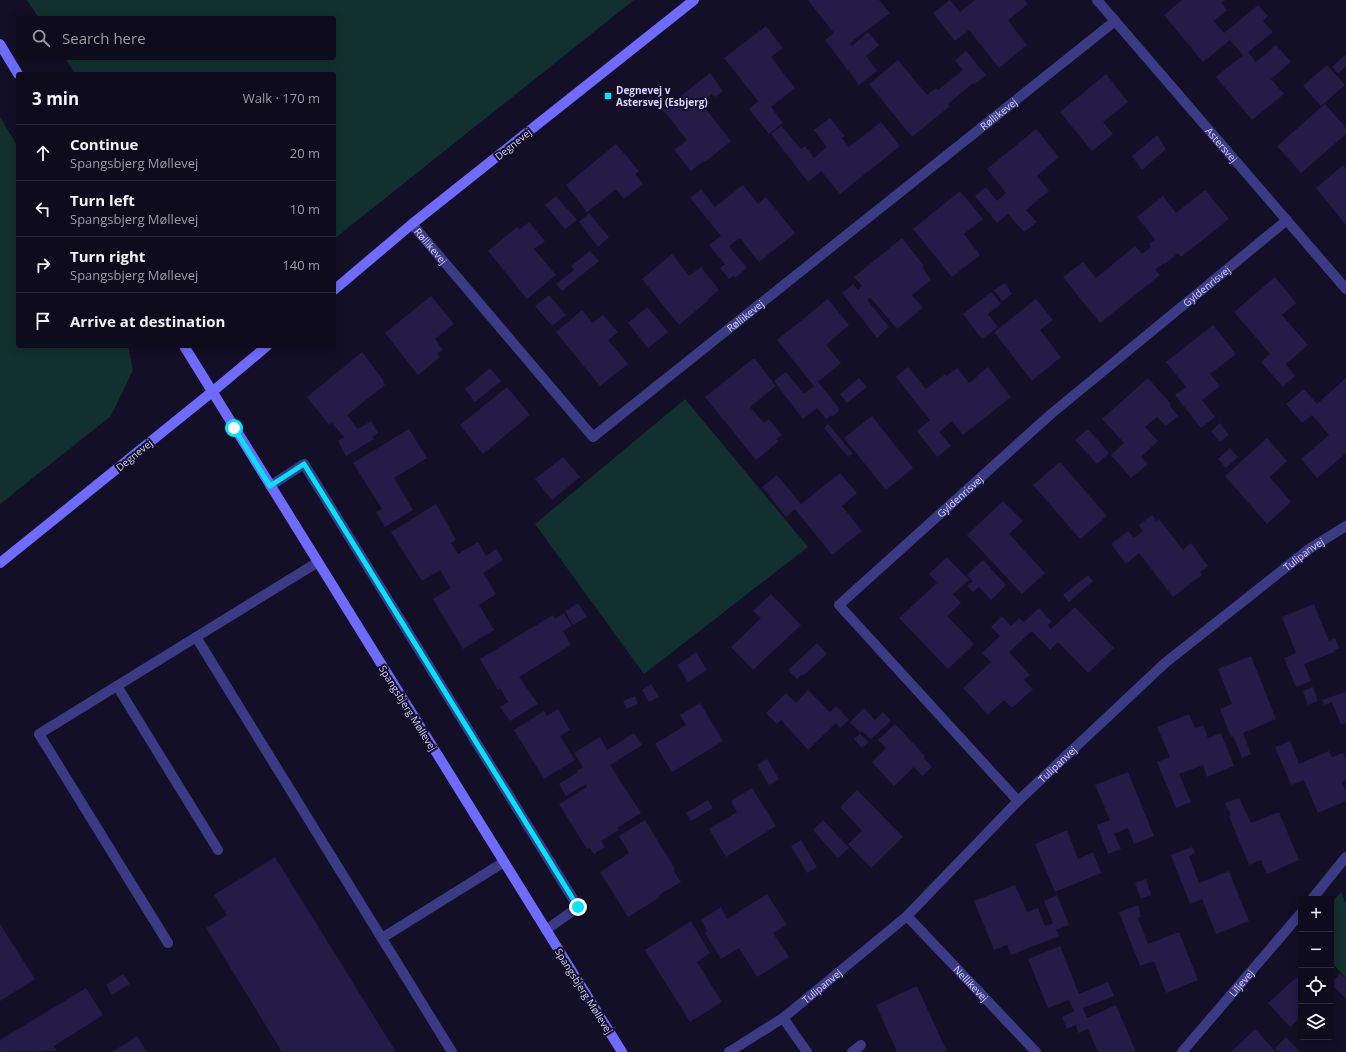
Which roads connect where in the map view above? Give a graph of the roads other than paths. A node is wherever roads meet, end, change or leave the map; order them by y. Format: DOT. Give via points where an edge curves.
graph roads {
  1 [pos="694,0"];
  2 [pos="1097,0"];
  3 [pos="1115,22"];
  4 [pos="0,44"];
  5 [pos="17,72"];
  6 [pos="1287,220"];
  7 [pos="412,224"];
  8 [pos="336,288"];
  9 [pos="1346,289"];
  10 [pos="185,348"];
  11 [pos="265,348"];
  12 [pos="212,392"];
  13 [pos="270,486"];
  14 [pos="1346,526"];
  15 [pos="318,562"];
  16 [pos="0,563"];
  17 [pos="196,637"];
  18 [pos="117,686"];
  19 [pos="1018,801"];
  20 [pos="218,850"];
  21 [pos="1346,857"];
  22 [pos="504,862"];
  23 [pos="1314,896"];
  24 [pos="906,916"];
  25 [pos="1298,917"];
  26 [pos="546,930"];
  27 [pos="382,938"];
  28 [pos="168,943"];
  29 [pos="782,1018"];
  30 [pos="861,1045"];
  31 [pos="452,1052"];
  32 [pos="622,1052"];
  33 [pos="729,1052"];
  34 [pos="807,1052"];
  35 [pos="852,1052"];
  36 [pos="1036,1052"];
  37 [pos="1182,1052"];
  1 -- 7 [label="street, Degnevej"];
  2 -- 3 [label="street, Astersvej"];
  3 -- 6 [label="street, Astersvej"];
  3 -- 7 [label="street, Røllikevej" via="594,437"];
  4 -- 5 [label="street"];
  6 -- 9 [label="street, Astersvej"];
  6 -- 19 [label="street, Gyldenrisvej" via="1050,414 839,605"];
  7 -- 8 [label="street, Degnevej"];
  10 -- 12 [label="street, Spangsbjerg Møllevej"];
  11 -- 12 [label="street, Degnevej"];
  12 -- 13 [label="street, Spangsbjerg Møllevej"];
  12 -- 16 [label="street, Degnevej"];
  13 -- 15 [label="street, Spangsbjerg Møllevej"];
  13 -- 26 [label="street" via="304,464 578,907"];
  14 -- 19 [label="street, Tulipanvej" via="1309,549 1165,663"];
  15 -- 17 [label="street"];
  15 -- 22 [label="street, Spangsbjerg Møllevej"];
  17 -- 18 [label="street"];
  17 -- 27 [label="street"];
  18 -- 20 [label="street"];
  18 -- 28 [label="street" via="39,734"];
  19 -- 24 [label="street, Tulipanvej"];
  21 -- 23 [label="street"];
  22 -- 26 [label="street, Spangsbjerg Møllevej"];
  22 -- 27 [label="street"];
  24 -- 29 [label="street, Tulipanvej"];
  24 -- 36 [label="street, Nellikevej"];
  25 -- 37 [label="street, Liljevej"];
  26 -- 32 [label="street, Spangsbjerg Møllevej"];
  27 -- 31 [label="street"];
  29 -- 33 [label="street, Tulipanvej"];
  29 -- 34 [label="street"];
  30 -- 35 [label="street"];
}
